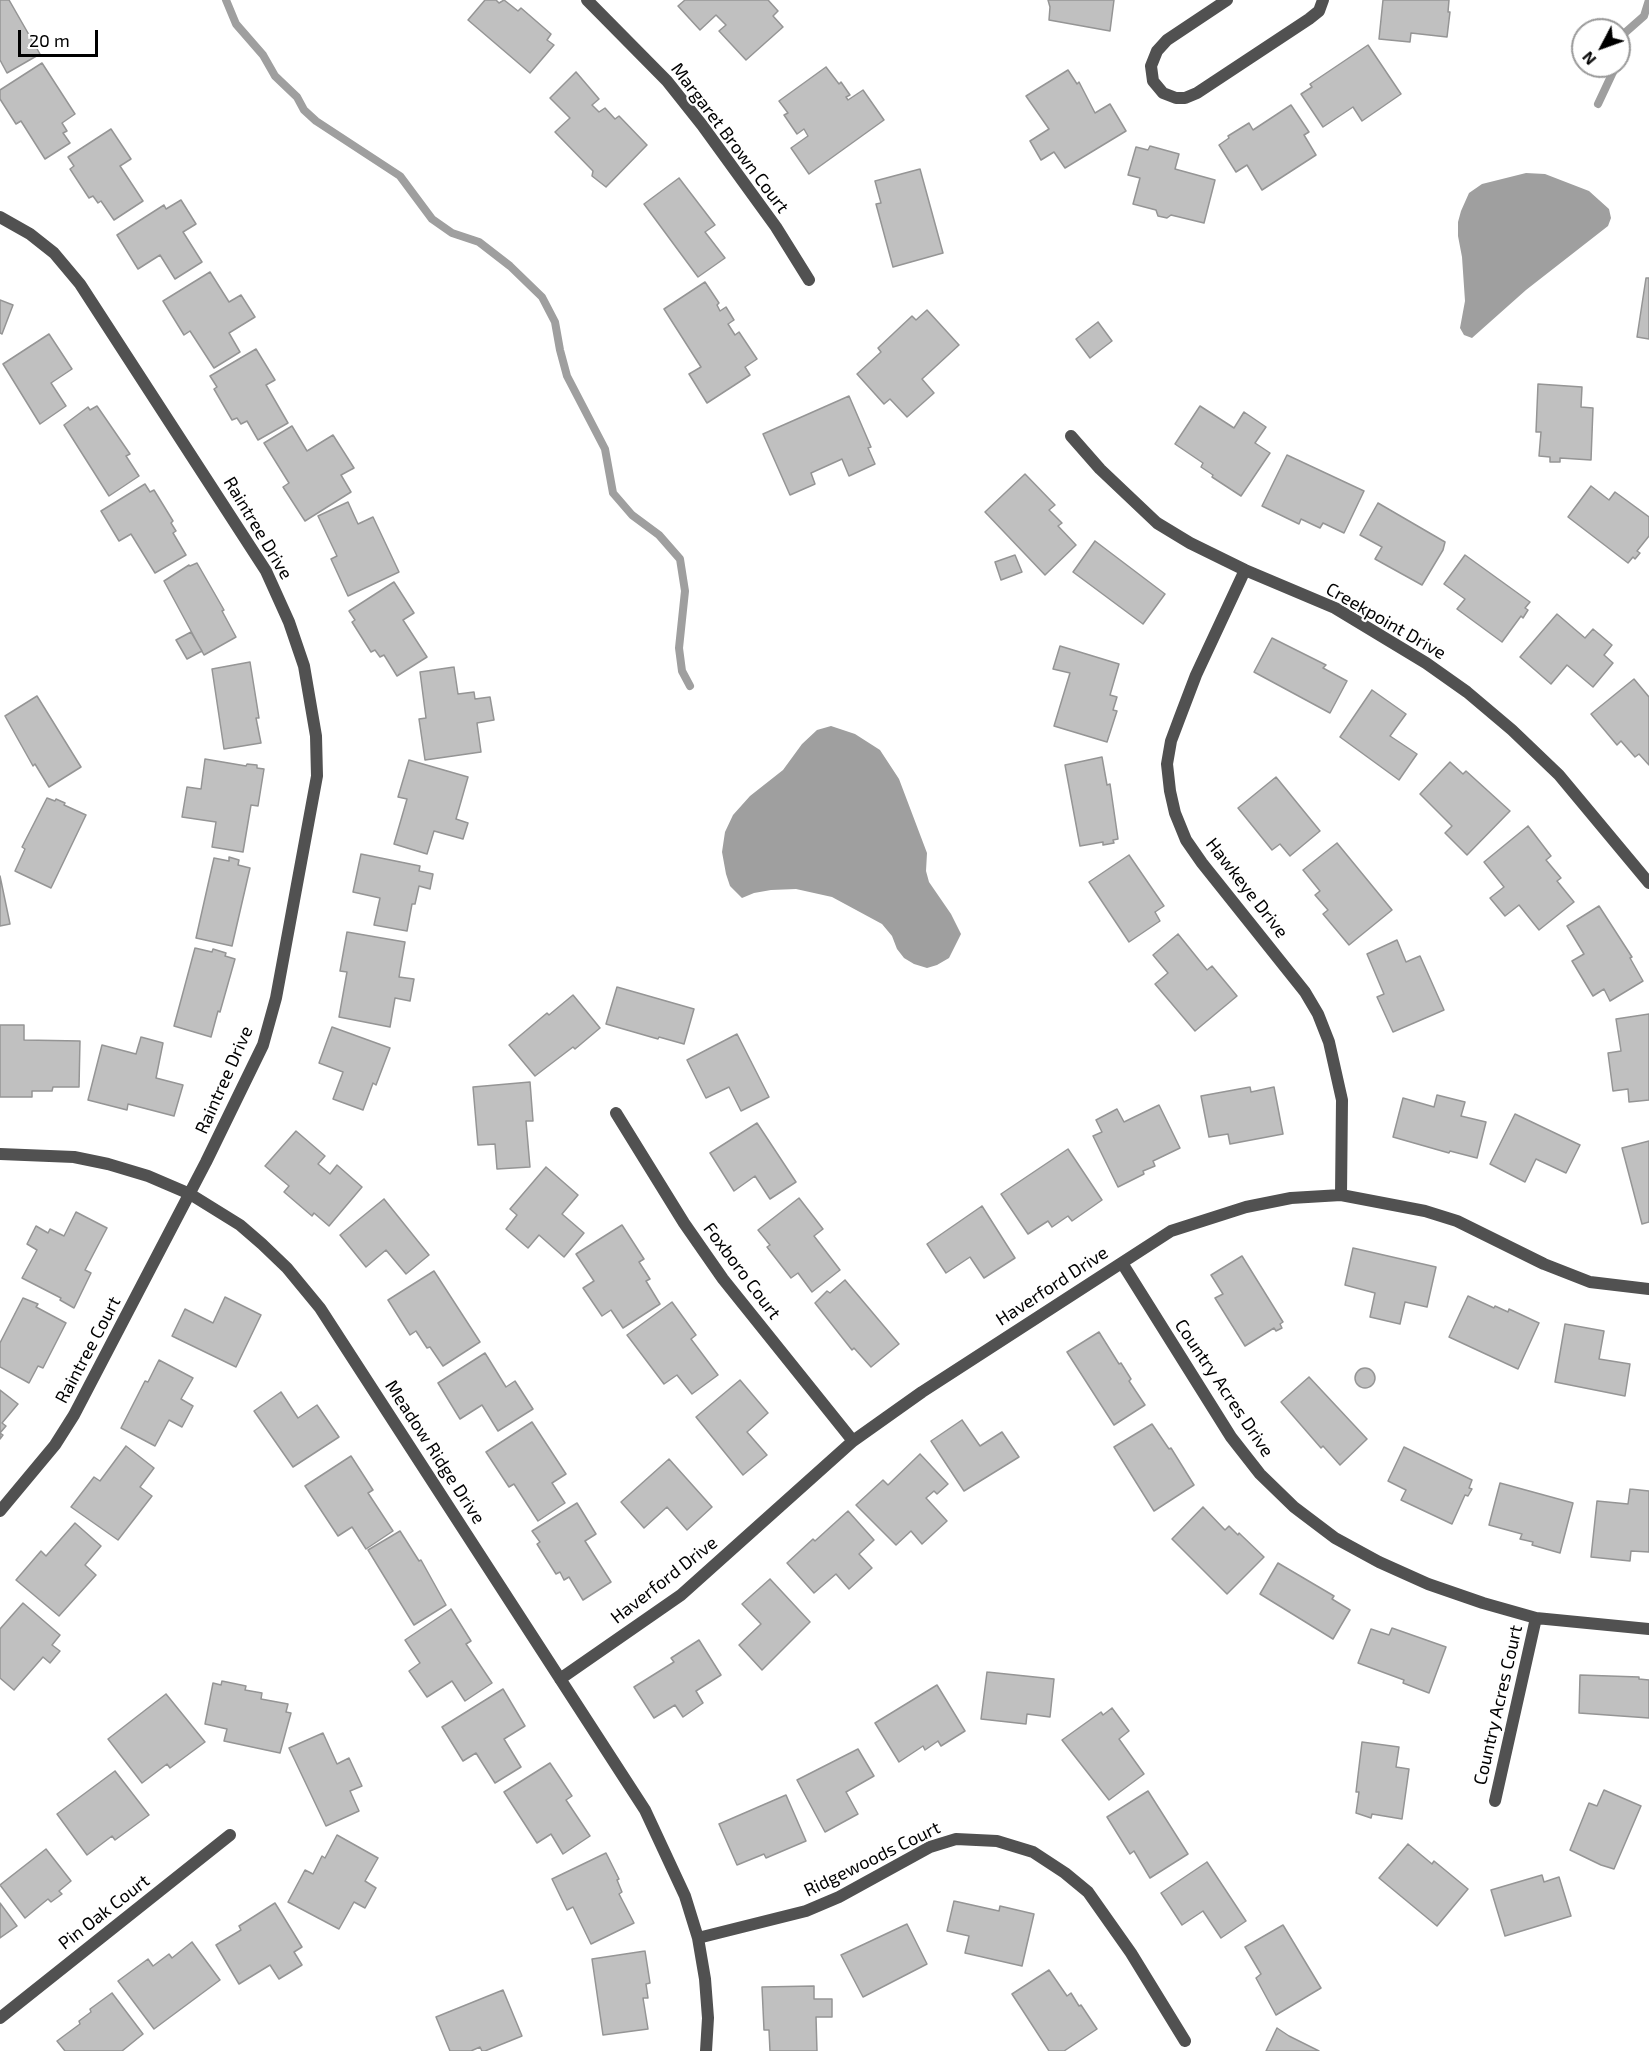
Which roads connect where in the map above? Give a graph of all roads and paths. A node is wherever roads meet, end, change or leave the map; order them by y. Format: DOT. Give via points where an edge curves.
graph roads {
  1 [pos="587,0"];
  2 [pos="1323,0"];
  3 [pos="1221,2"];
  4 [pos="0,217"];
  5 [pos="809,280"];
  6 [pos="1071,436"];
  7 [pos="1245,570"];
  8 [pos="1649,883"];
  9 [pos="616,1113"];
  10 [pos="0,1154"];
  11 [pos="190,1194"];
  12 [pos="1341,1195"];
  13 [pos="1122,1263"];
  14 [pos="1649,1288"];
  15 [pos="854,1441"];
  16 [pos="0,1510"];
  17 [pos="1536,1618"];
  18 [pos="1649,1629"];
  19 [pos="560,1679"];
  20 [pos="1495,1801"];
  21 [pos="230,1835"];
  22 [pos="698,1938"];
  23 [pos="0,2018"];
  24 [pos="1185,2042"];
  25 [pos="706,2051"];
  1 -- 5 [label="street, Margaret Brown Court" via="667,81 695,116 764,209"];
  2 -- 3 [label="street" via="1309,19 1197,93 1176,98 1163,93 1154,81 1151,66 1156,51"];
  4 -- 11 [label="street, Raintree Drive" via="54,253 80,284 156,399 266,571 289,622 309,690 317,776 276,998 263,1045"];
  6 -- 7 [label="street, Creekpoint Drive" via="1100,470 1156,523"];
  7 -- 8 [label="street, Creekpoint Drive" via="1335,608 1467,692 1559,775"];
  7 -- 12 [label="street, Hawkeye Drive" via="1196,675 1171,741 1167,764 1170,791 1186,840 1318,1014 1332,1051 1342,1100"];
  9 -- 15 [label="street, Foxboro Court" via="723,1279"];
  10 -- 11 [label="street, Meadow Ridge Drive" via="74,1157 108,1164"];
  11 -- 16 [label="street, Raintree Court" via="74,1415 55,1445"];
  11 -- 19 [label="street, Meadow Ridge Drive" via="240,1225 262,1244 320,1308"];
  12 -- 13 [label="street, Haverford Drive" via="1291,1198 1246,1207 1171,1231"];
  12 -- 14 [label="street, Haverford Drive" via="1457,1221 1590,1282"];
  13 -- 15 [label="street, Haverford Drive" via="922,1392"];
  13 -- 17 [label="street, Country Acres Drive" via="1231,1437 1260,1474 1294,1507 1335,1538 1399,1571 1483,1603"];
  15 -- 19 [label="street, Haverford Drive" via="681,1595"];
  17 -- 18 [label="street, Country Acres Drive"];
  17 -- 20 [label="street, Country Acres Court"];
  19 -- 22 [label="street, Meadow Ridge Drive" via="645,1810 686,1896"];
  21 -- 23 [label="street, Pin Oak Court"];
  22 -- 24 [label="street, Ridgewoods Court" via="806,1911 839,1898 930,1847 956,1839 997,1841 1033,1852 1088,1892"];
  22 -- 25 [label="street, Meadow Ridge Drive" via="708,2018"];
}
